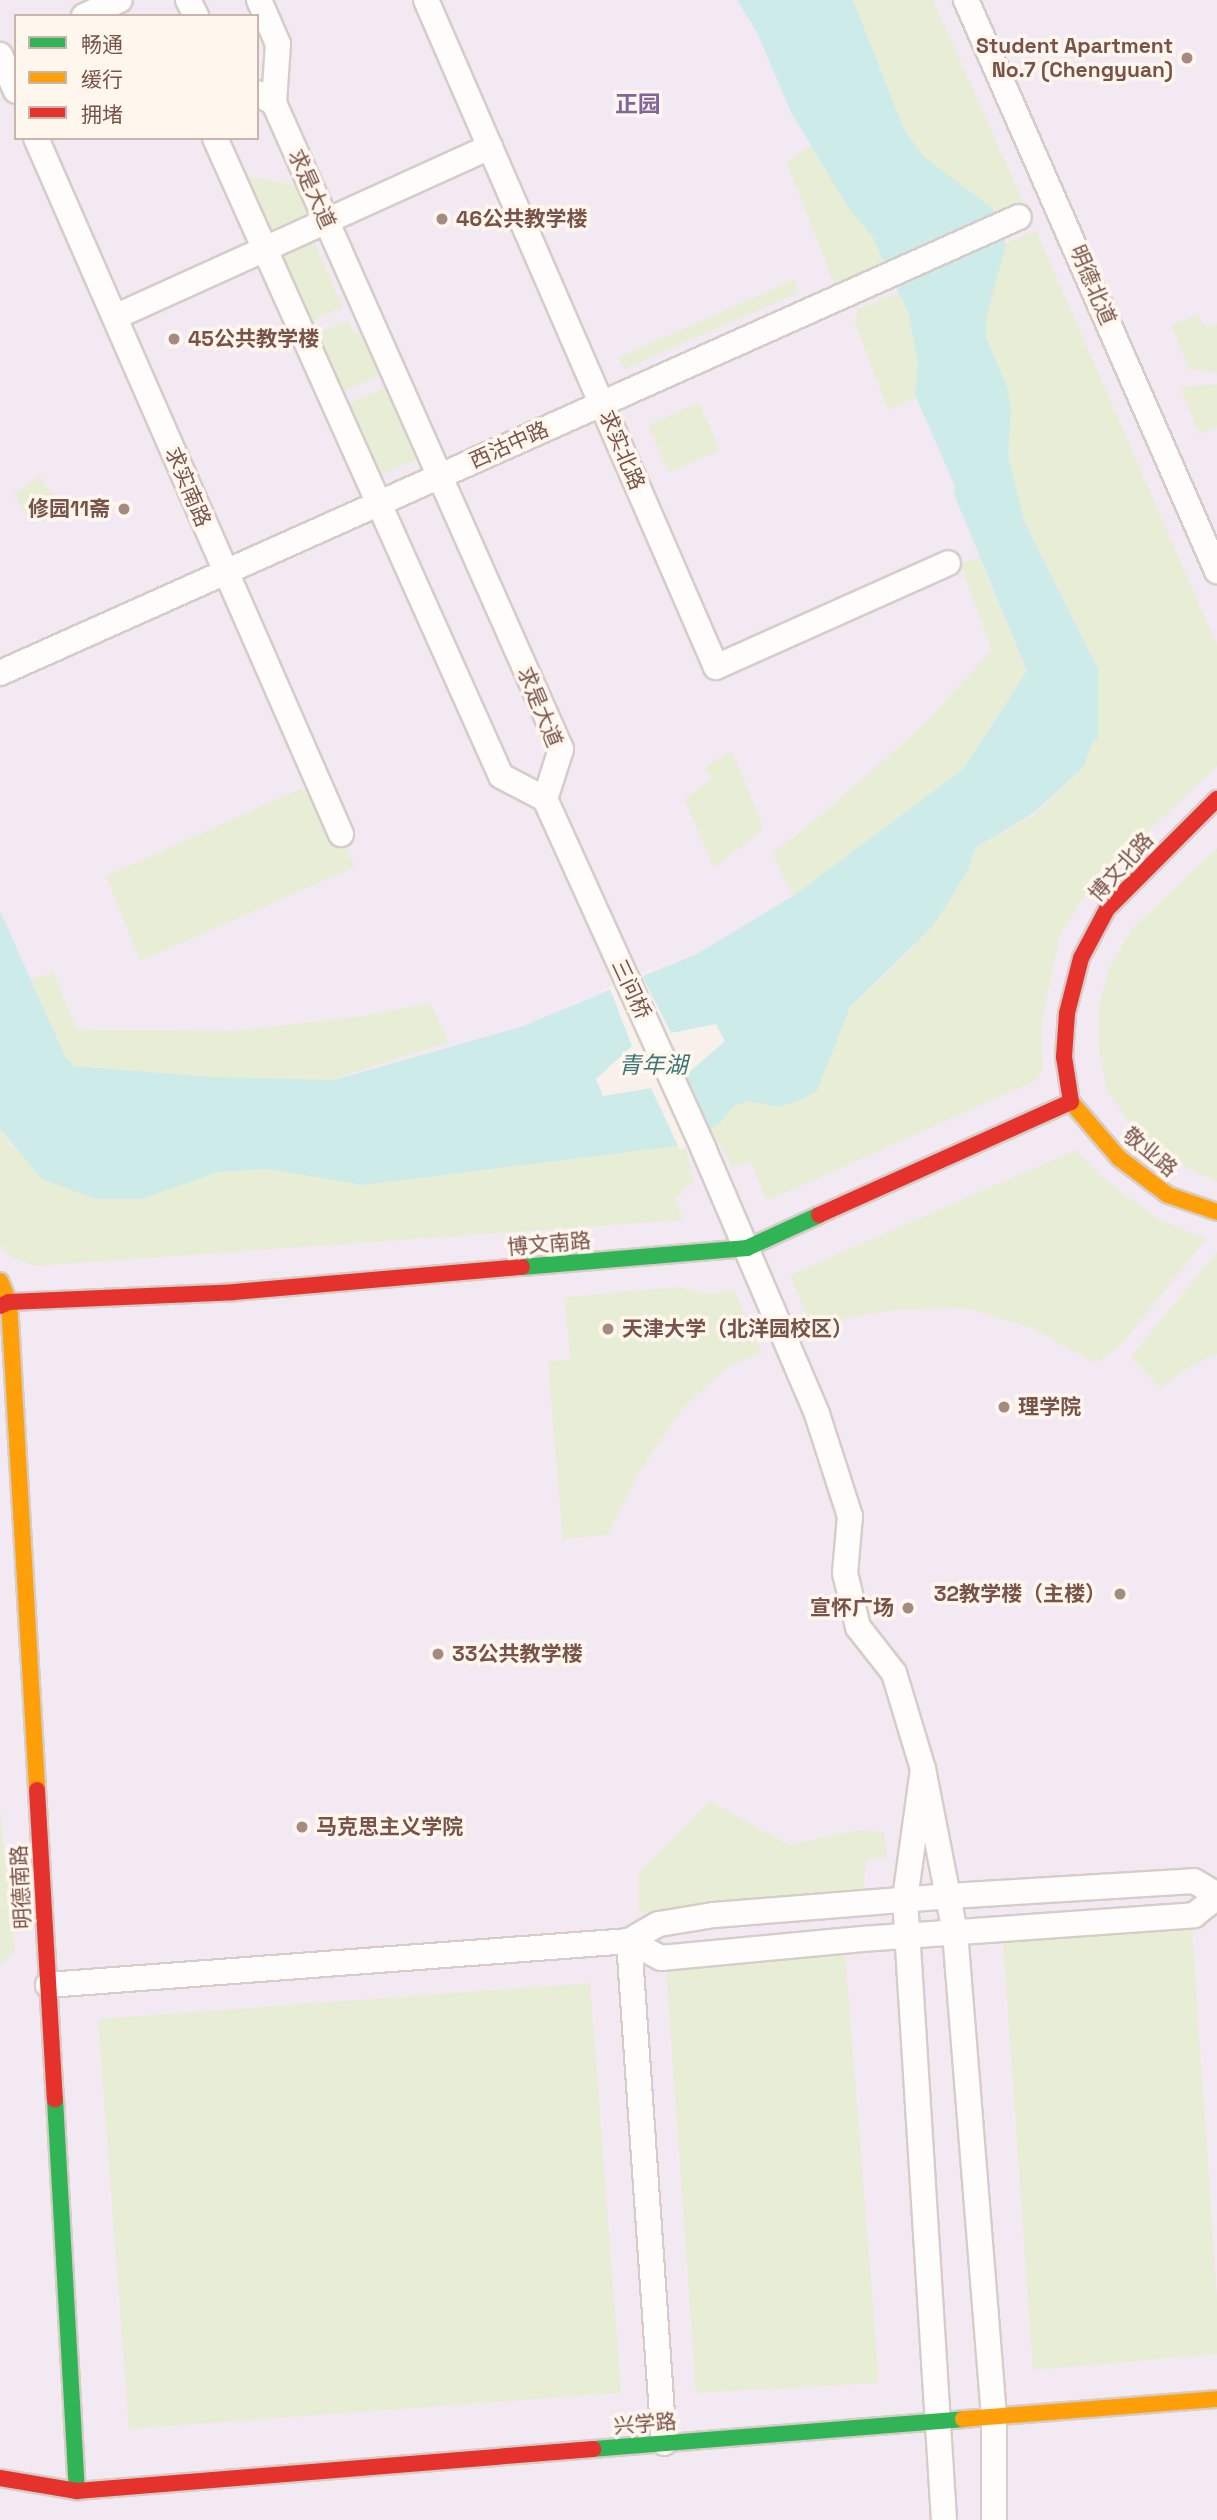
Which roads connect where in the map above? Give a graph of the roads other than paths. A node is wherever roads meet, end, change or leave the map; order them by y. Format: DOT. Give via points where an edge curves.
graph roads {
  1 [pos="120,0"];
  2 [pos="259,0"];
  3 [pos="426,0"];
  4 [pos="966,0"];
  5 [pos="88,14"];
  6 [pos="0,54"];
  7 [pos="14,86"];
  8 [pos="265,98"];
  9 [pos="37,140"];
  10 [pos="216,140"];
  11 [pos="490,147"];
  12 [pos="1019,218"];
  13 [pos="326,221"];
  14 [pos="265,250"];
  15 [pos="115,317"];
  16 [pos="601,404"];
  17 [pos="440,476"];
  18 [pos="378,503"];
  19 [pos="948,563"];
  20 [pos="1217,571"];
  21 [pos="225,572"];
  22 [pos="0,673"];
  23 [pos="545,799"];
  24 [pos="1217,799"];
  25 [pos="341,834"];
  26 [pos="1071,1101"];
  27 [pos="1217,1212"];
  28 [pos="747,1248"];
  29 [pos="0,1281"];
  30 [pos="5,1304"];
  31 [pos="923,1769"];
  32 [pos="950,1896"];
  33 [pos="1217,1896"];
  34 [pos="905,1899"];
  35 [pos="956,1932"];
  36 [pos="907,1935"];
  37 [pos="629,1941"];
  38 [pos="48,1985"];
  39 [pos="1217,2399"];
  40 [pos="994,2416"];
  41 [pos="937,2420"];
  42 [pos="664,2443"];
  43 [pos="0,2479"];
  44 [pos="77,2491"];
  45 [pos="943,2520"];
  46 [pos="995,2520"];
  1 -- 5 [label="street"];
  2 -- 8 [label="street" via="278,44"];
  3 -- 11 [label="street, 求实北路"];
  4 -- 20 [label="street, 明德北道"];
  6 -- 7 [label="street"];
  8 -- 13 [label="street, 求是大道"];
  9 -- 15 [label="street, 求实南路"];
  10 -- 14 [label="street"];
  11 -- 13 [label="street"];
  11 -- 16 [label="street, 求实北路"];
  12 -- 16 [label="street, 西沽中路"];
  13 -- 14 [label="street"];
  13 -- 17 [label="street, 求是大道"];
  14 -- 15 [label="street"];
  14 -- 18 [label="street"];
  15 -- 21 [label="street, 求实南路"];
  16 -- 17 [label="street, 西沽中路"];
  16 -- 19 [label="street, 求实北路" via="716,667"];
  17 -- 18 [label="street, 西沽中路"];
  17 -- 23 [label="street, 求是大道" via="561,749"];
  18 -- 21 [label="street, 西沽中路"];
  18 -- 23 [label="street" via="500,776"];
  21 -- 22 [label="street, 西沽中路"];
  21 -- 25 [label="street, 求实南路"];
  23 -- 28 [label="street, 三问桥"];
  24 -- 26 [label="street, 博文北路" via="1108,909 1081,958 1067,1013 1064,1057"];
  26 -- 27 [label="street, 敬业路" via="1119,1158 1168,1195"];
  26 -- 28 [label="street, 博文南路"];
  28 -- 30 [label="street, 博文南路" via="234,1292"];
  28 -- 31 [label="street, 三问桥" via="817,1414 850,1516 845,1573 858,1626 894,1673"];
  29 -- 30 [label="street, 明德南路"];
  30 -- 38 [label="street, 明德南路"];
  31 -- 32 [label="street, 三问桥"];
  31 -- 34 [label="street"];
  32 -- 33 [label="street" via="1194,1881"];
  32 -- 34 [label="street"];
  32 -- 35 [label="street, 三问桥"];
  33 -- 35 [label="street" via="1194,1915"];
  34 -- 36 [label="street"];
  34 -- 37 [label="street" via="703,1917 659,1924"];
  35 -- 36 [label="street"];
  35 -- 40 [label="street, 三问桥"];
  36 -- 37 [label="street" via="662,1958"];
  36 -- 41 [label="street"];
  37 -- 38 [label="street"];
  37 -- 42 [label="street"];
  38 -- 44 [label="street, 明德南路"];
  39 -- 40 [label="street, 兴学路"];
  40 -- 41 [label="street, 兴学路"];
  40 -- 46 [label="street, 三问桥"];
  41 -- 42 [label="street, 兴学路"];
  41 -- 45 [label="street"];
  42 -- 44 [label="street, 兴学路"];
  43 -- 44 [label="street, 兴学路"];
}
